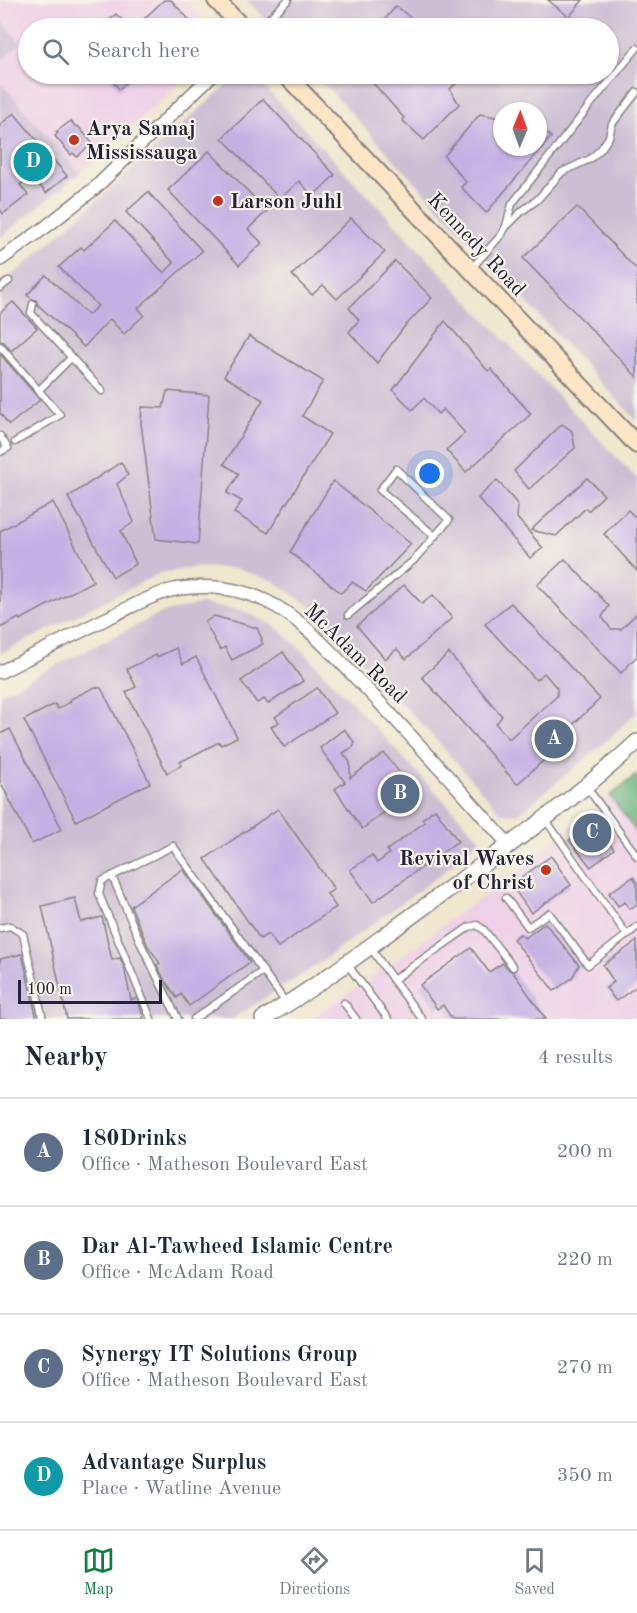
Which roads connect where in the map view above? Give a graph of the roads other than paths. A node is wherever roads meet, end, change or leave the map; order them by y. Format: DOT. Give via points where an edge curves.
graph roads {
  1 [pos="216,0"];
  2 [pos="288,0"];
  3 [pos="233,18"];
  4 [pos="269,18"];
  5 [pos="637,48"];
  6 [pos="619,70"];
  7 [pos="203,84"];
  8 [pos="294,84"];
  9 [pos="607,84"];
  10 [pos="637,92"];
  11 [pos="506,226"];
  12 [pos="0,260"];
  13 [pos="470,270"];
  14 [pos="9,281"];
  15 [pos="0,288"];
  16 [pos="33,304"];
  17 [pos="0,346"];
  18 [pos="71,358"];
  19 [pos="39,390"];
  20 [pos="102,391"];
  21 [pos="0,436"];
  22 [pos="15,442"];
  23 [pos="637,445"];
  24 [pos="0,452"];
  25 [pos="435,536"];
  26 [pos="348,615"];
  27 [pos="0,672"];
  28 [pos="637,742"];
  29 [pos="586,786"];
  30 [pos="544,818"];
  31 [pos="510,846"];
  32 [pos="637,856"];
  33 [pos="112,876"];
  34 [pos="506,898"];
  35 [pos="637,927"];
  36 [pos="0,928"];
  37 [pos="627,935"];
  38 [pos="370,946"];
  39 [pos="346,963"];
  40 [pos="513,967"];
  41 [pos="263,971"];
  42 [pos="393,980"];
  43 [pos="344,1003"];
  44 [pos="287,1004"];
  45 [pos="387,1016"];
  46 [pos="43,1019"];
  47 [pos="151,1019"];
  48 [pos="178,1019"];
  49 [pos="194,1019"];
  50 [pos="263,1019"];
  51 [pos="356,1019"];
  52 [pos="378,1019"];
  53 [pos="422,1019"];
  1 -- 3 [label="main road"];
  2 -- 4 [label="lane"];
  5 -- 6 [label="lane"];
  7 -- 12 [label="street" via="94,188"];
  8 -- 13 [label="main road, Kennedy Road"];
  9 -- 11 [label="lane" via="512,204"];
  10 -- 11 [label="lane" via="612,124 601,149 590,159 562,172"];
  11 -- 13 [label="lane"];
  13 -- 23 [label="main road, Kennedy Road"];
  14 -- 15 [label="lane"];
  16 -- 18 [label="lane" via="32,313"];
  17 -- 19 [label="lane"];
  18 -- 19 [label="lane"];
  18 -- 20 [label="lane"];
  19 -- 22 [label="lane" via="60,415"];
  21 -- 24 [label="lane" via="9,447"];
  25 -- 25 [label="lane" via="449,520 396,469 380,490"];
  25 -- 26 [label="lane" via="413,561"];
  27 -- 31 [label="street, McAdam Road" via="160,594 203,587 250,594 283,610 338,659"];
  28 -- 29 [label="street"];
  29 -- 30 [label="street"];
  29 -- 32 [label="lane"];
  30 -- 31 [label="street"];
  30 -- 37 [label="lane"];
  31 -- 38 [label="street"];
  33 -- 41 [label="lane" via="173,846"];
  33 -- 47 [label="lane" via="102,881 99,894"];
  33 -- 48 [label="lane"];
  34 -- 37 [label="lane" via="528,927 549,913 588,965"];
  35 -- 37 [label="lane"];
  36 -- 46 [label="lane" via="10,926 23,934"];
  38 -- 39 [label="street"];
  38 -- 42 [label="lane"];
  39 -- 44 [label="street"];
  39 -- 45 [label="lane"];
  40 -- 42 [label="lane" via="477,925"];
  41 -- 44 [label="lane"];
  41 -- 49 [label="lane"];
  42 -- 53 [label="lane"];
  43 -- 51 [label="lane"];
  44 -- 50 [label="street"];
  45 -- 52 [label="lane"];
}
